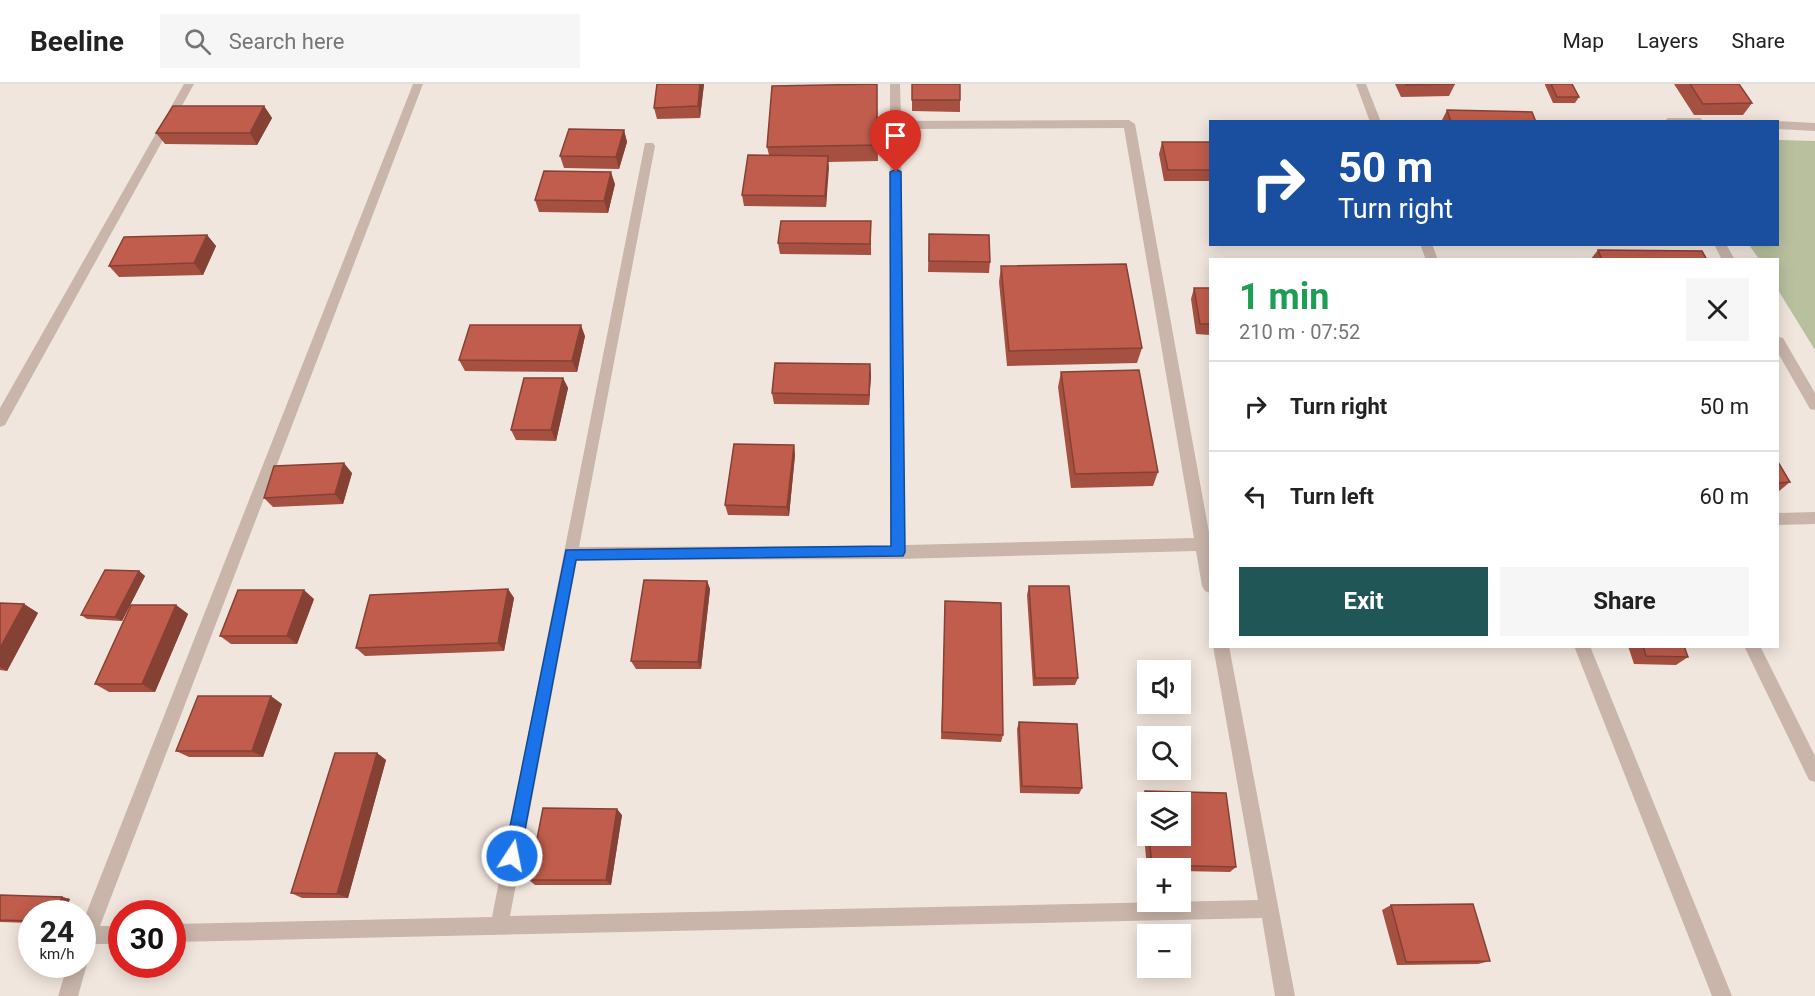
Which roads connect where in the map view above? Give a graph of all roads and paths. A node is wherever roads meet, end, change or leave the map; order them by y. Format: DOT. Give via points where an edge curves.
graph roads {
  1 [pos="189,84"];
  2 [pos="418,84"];
  3 [pos="895,84"];
  4 [pos="1361,84"];
  5 [pos="1375,120"];
  6 [pos="895,125"];
  7 [pos="1779,125"];
  8 [pos="1815,127"];
  9 [pos="649,146"];
  10 [pos="1779,344"];
  11 [pos="1815,405"];
  12 [pos="0,421"];
  13 [pos="1779,519"];
  14 [pos="1815,519"];
  15 [pos="1207,544"];
  16 [pos="898,552"];
  17 [pos="570,554"];
  18 [pos="1209,572"];
  19 [pos="1221,648"];
  20 [pos="1583,648"];
  21 [pos="1753,648"];
  22 [pos="1815,774"];
  23 [pos="1268,909"];
  24 [pos="96,911"];
  25 [pos="499,926"];
  26 [pos="186,933"];
  27 [pos="74,978"];
  28 [pos="68,996"];
  29 [pos="1285,996"];
  30 [pos="1722,996"];
  1 -- 12 [label="street"];
  2 -- 24 [label="street"];
  3 -- 6 [label="street"];
  4 -- 5 [label="street"];
  6 -- 15 [label="street" via="1129,123"];
  6 -- 16 [label="street"];
  7 -- 8 [label="street"];
  9 -- 17 [label="street"];
  10 -- 11 [label="street"];
  13 -- 14 [label="street"];
  15 -- 16 [label="street"];
  15 -- 18 [label="street"];
  16 -- 17 [label="street"];
  17 -- 25 [label="street"];
  19 -- 23 [label="street"];
  20 -- 30 [label="street"];
  21 -- 22 [label="street"];
  23 -- 25 [label="street"];
  23 -- 29 [label="street"];
  25 -- 26 [label="street"];
  27 -- 28 [label="street"];
}
